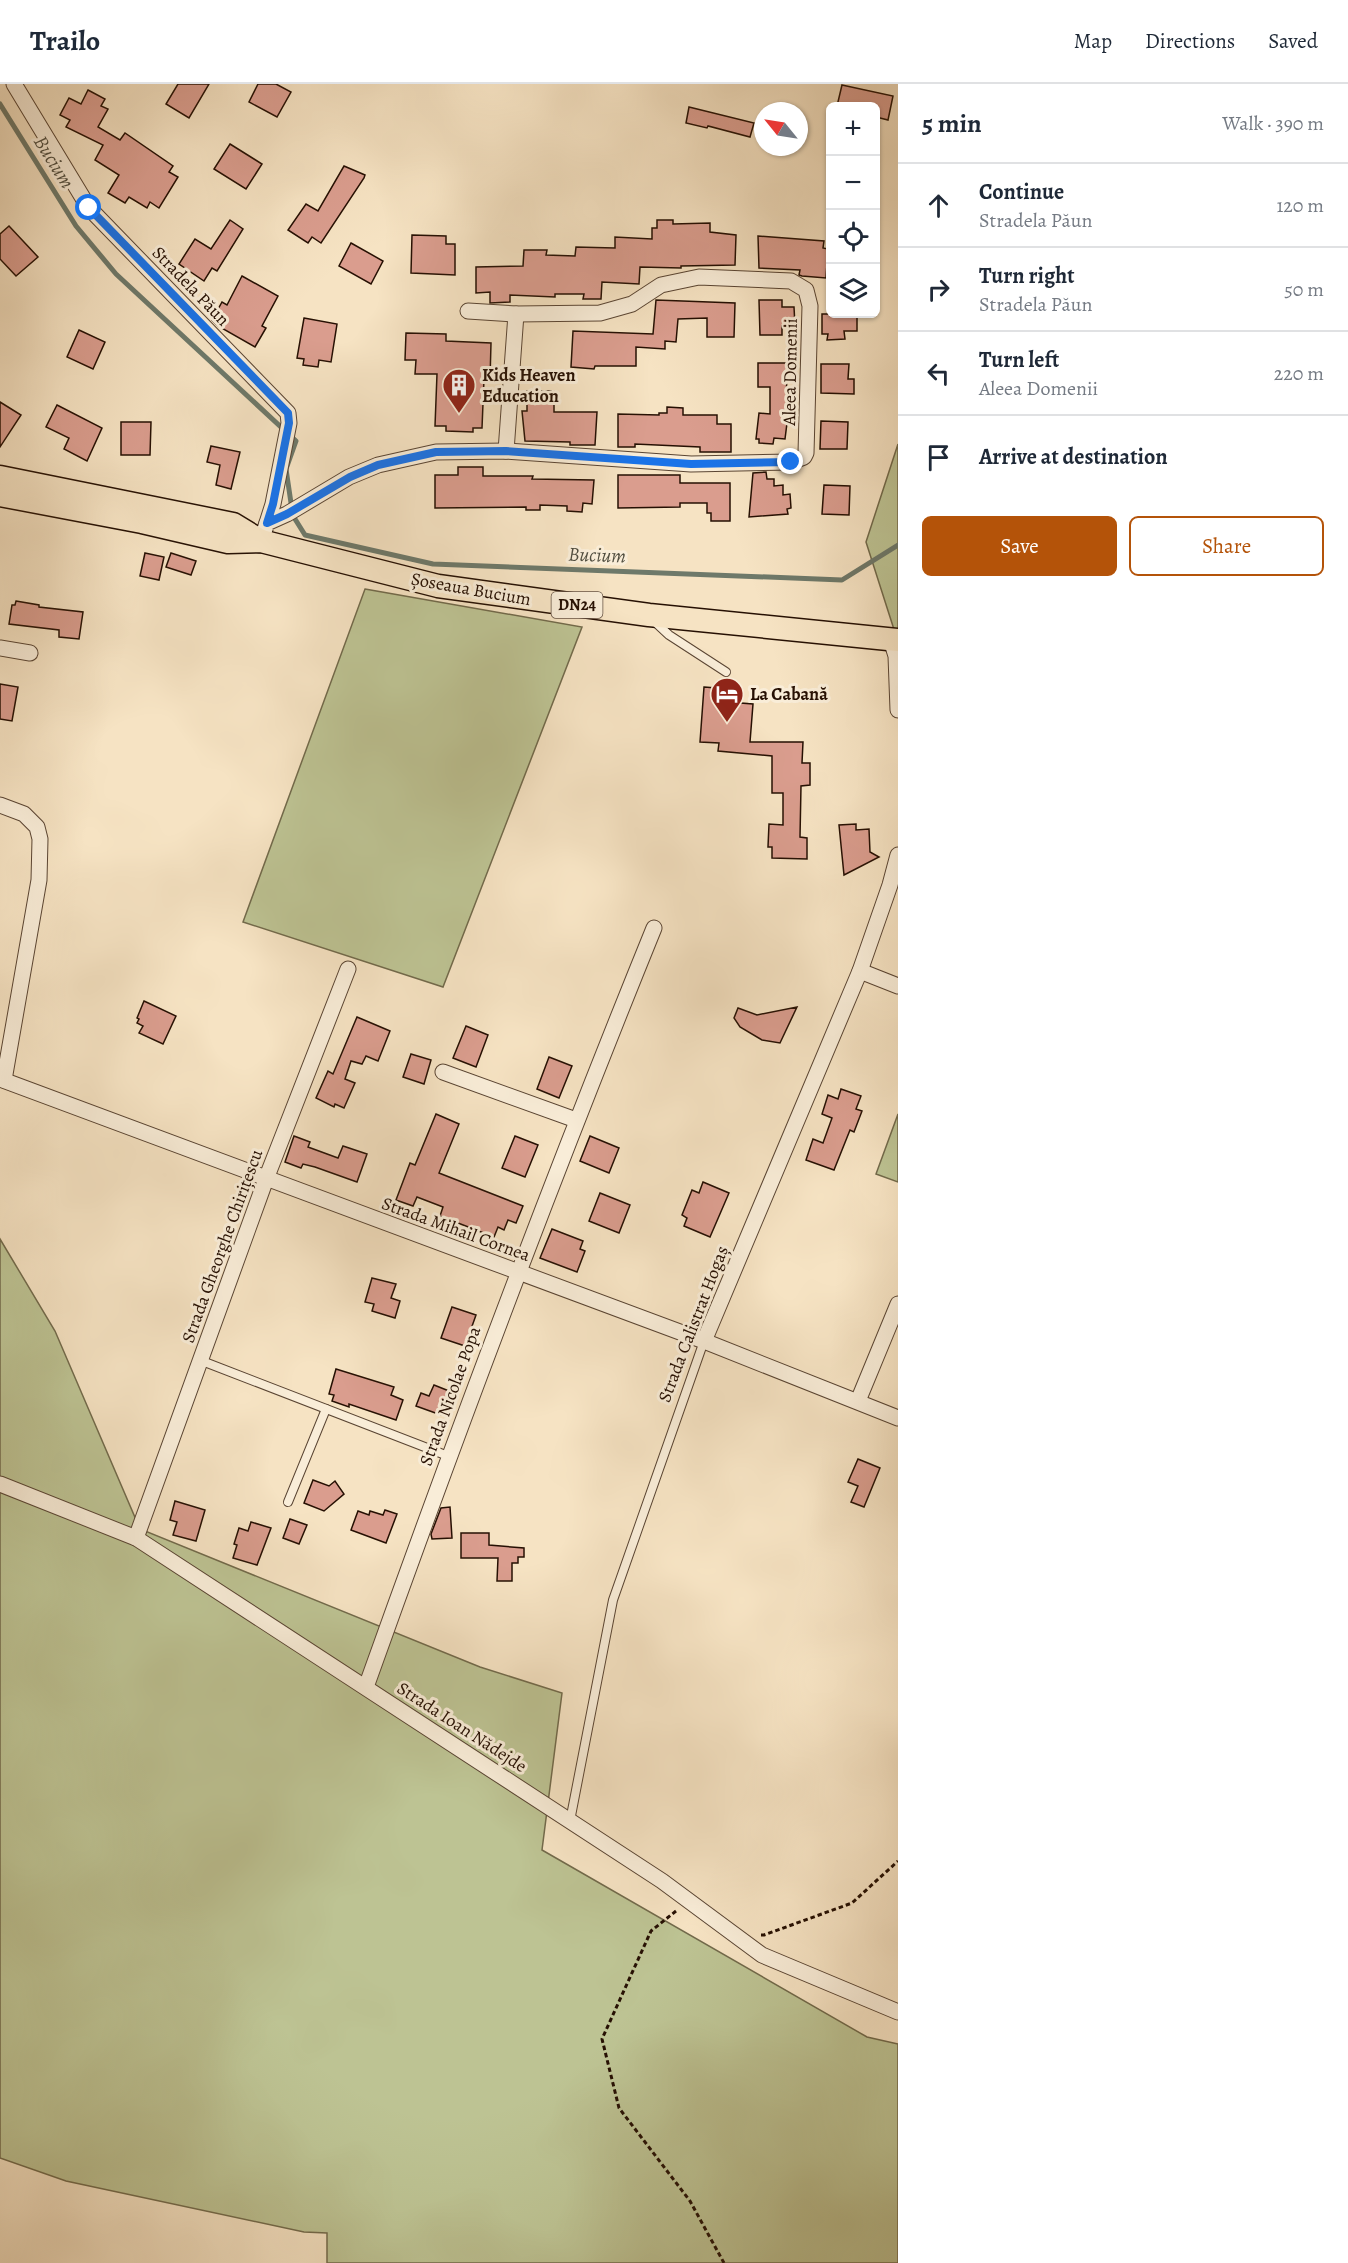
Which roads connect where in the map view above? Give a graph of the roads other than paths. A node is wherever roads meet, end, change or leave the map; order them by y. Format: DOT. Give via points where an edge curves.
graph roads {
  1 [pos="14,84"];
  2 [pos="468,311"];
  3 [pos="516,314"];
  4 [pos="506,451"];
  5 [pos="0,477"];
  6 [pos="0,495"];
  7 [pos="264,532"];
  8 [pos="649,615"];
  9 [pos="895,640"];
  10 [pos="0,648"];
  11 [pos="30,653"];
  12 [pos="726,672"];
  13 [pos="898,710"];
  14 [pos="0,805"];
  15 [pos="898,855"];
  16 [pos="654,928"];
  17 [pos="348,969"];
  18 [pos="860,971"];
  19 [pos="898,986"];
  20 [pos="443,1072"];
  21 [pos="2,1080"];
  22 [pos="576,1120"];
  23 [pos="267,1179"];
  24 [pos="517,1272"];
  25 [pos="898,1304"];
  26 [pos="704,1341"];
  27 [pos="202,1361"];
  28 [pos="858,1401"];
  29 [pos="326,1409"];
  30 [pos="898,1418"];
  31 [pos="448,1455"];
  32 [pos="0,1484"];
  33 [pos="288,1502"];
  34 [pos="136,1538"];
  35 [pos="366,1687"];
  36 [pos="570,1821"];
  37 [pos="898,2012"];
  1 -- 7 [label="street, Stradela Păun" via="89,208 288,413 273,504"];
  2 -- 3 [label="street, Aleea Domenii"];
  3 -- 4 [label="street"];
  3 -- 4 [label="street, Aleea Domenii" via="600,313 620,309 661,285 693,278 791,281 806,290 810,306 808,447 804,457 791,462 691,464"];
  4 -- 7 [label="street, Aleea Domenii" via="436,452 378,465 287,514"];
  5 -- 7 [label="main road, Șoseaua Bucium / DN24"];
  6 -- 7 [label="main road, Șoseaua Bucium / DN24" via="228,542"];
  7 -- 8 [label="main road, Șoseaua Bucium / DN24" via="438,586"];
  8 -- 9 [label="main road, Șoseaua Bucium / DN24"];
  8 -- 12 [label="lane" via="669,636"];
  9 -- 13 [label="street"];
  10 -- 11 [label="street"];
  14 -- 21 [label="street" via="24,814 37,827 40,839 39,880"];
  15 -- 18 [label="street, Strada Calistrat Hogaș"];
  16 -- 22 [label="street, Strada Nicolae Popa"];
  17 -- 23 [label="street, Strada Gheorghe Chirițescu"];
  18 -- 19 [label="street"];
  18 -- 26 [label="street, Strada Calistrat Hogaș"];
  20 -- 22 [label="street"];
  21 -- 23 [label="street, Strada Mihail Cornea"];
  22 -- 24 [label="street, Strada Nicolae Popa"];
  23 -- 24 [label="street, Strada Mihail Cornea"];
  23 -- 27 [label="street, Strada Gheorghe Chirițescu"];
  24 -- 26 [label="street, Strada Mihail Cornea"];
  24 -- 31 [label="street, Strada Nicolae Popa"];
  25 -- 28 [label="street"];
  26 -- 28 [label="street, Strada Mihail Cornea"];
  26 -- 36 [label="lane, Strada Calistrat Hogaș" via="614,1600"];
  27 -- 29 [label="lane"];
  27 -- 34 [label="street, Strada Gheorghe Chirițescu"];
  28 -- 30 [label="street, Strada Mihail Cornea"];
  29 -- 31 [label="lane"];
  29 -- 33 [label="lane"];
  31 -- 35 [label="street, Strada Nicolae Popa"];
  32 -- 34 [label="street, Strada Ioan Nădejde"];
  34 -- 35 [label="street, Strada Ioan Nădejde"];
  35 -- 36 [label="street, Strada Ioan Nădejde"];
  36 -- 37 [label="street, Strada Ioan Nădejde" via="662,1881 762,1955"];
}
